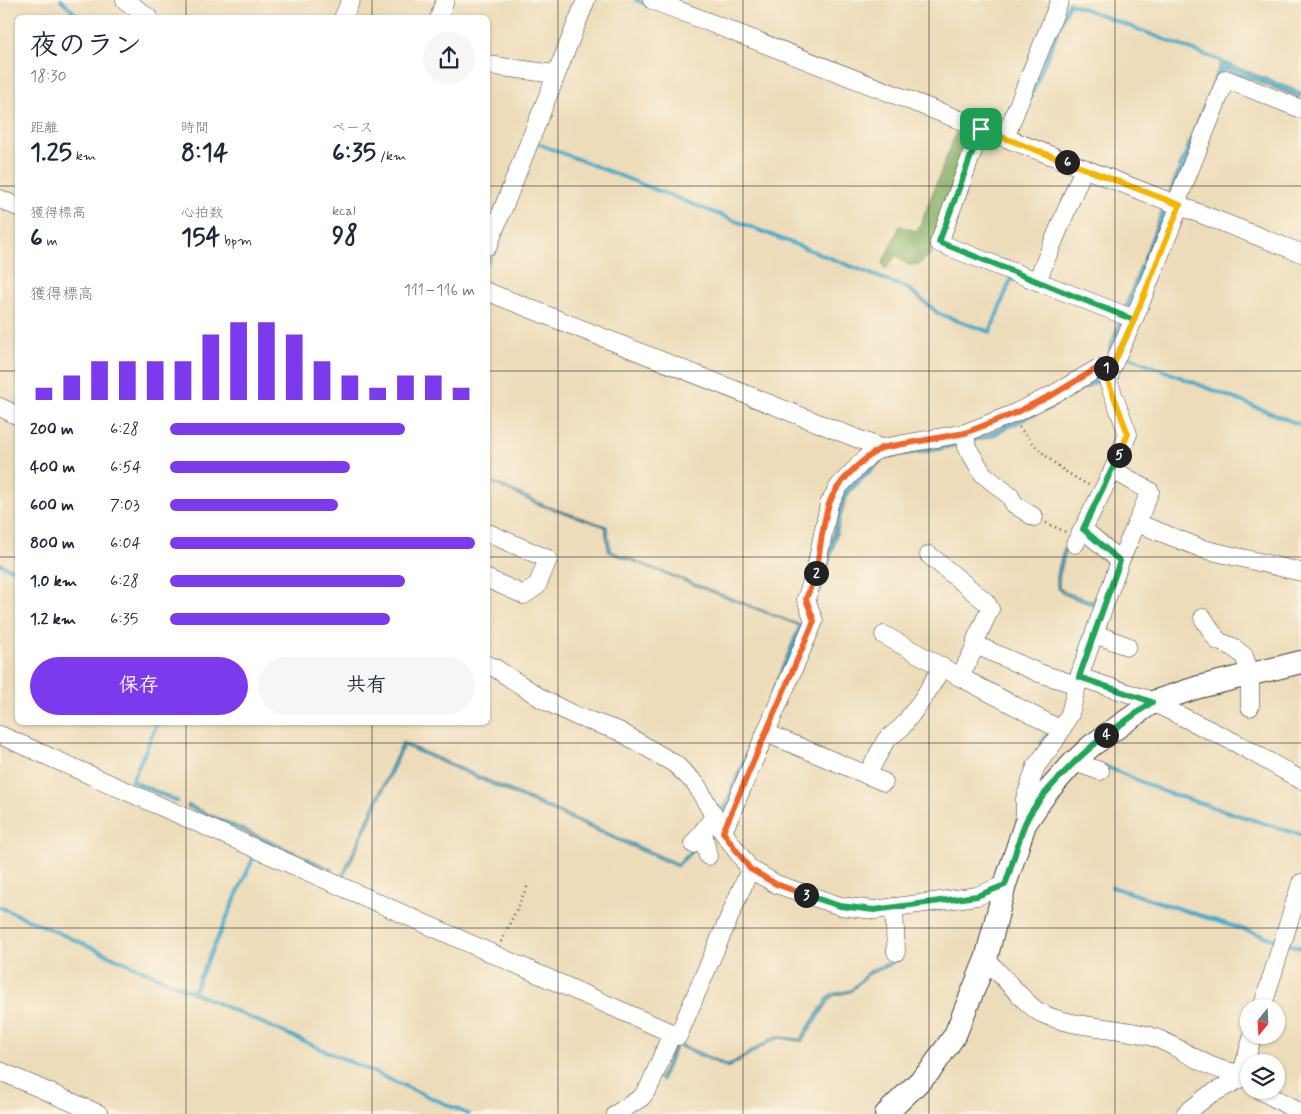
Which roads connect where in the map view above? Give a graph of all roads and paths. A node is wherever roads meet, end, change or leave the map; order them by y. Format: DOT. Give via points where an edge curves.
graph roads {
  1 [pos="125,0"];
  2 [pos="351,0"];
  3 [pos="444,0"];
  4 [pos="586,0"];
  5 [pos="652,0"];
  6 [pos="1060,0"];
  7 [pos="145,15"];
  8 [pos="344,15"];
  9 [pos="441,15"];
  10 [pos="490,65"];
  11 [pos="554,74"];
  12 [pos="1301,109"];
  13 [pos="981,129"];
  14 [pos="1005,138"];
  15 [pos="1084,168"];
  16 [pos="0,199"];
  17 [pos="1178,205"];
  18 [pos="15,206"];
  19 [pos="490,241"];
  20 [pos="1301,253"];
  21 [pos="1037,281"];
  22 [pos="490,293"];
  23 [pos="1134,320"];
  24 [pos="1112,367"];
  25 [pos="0,408"];
  26 [pos="15,415"];
  27 [pos="1010,415"];
  28 [pos="965,433"];
  29 [pos="881,448"];
  30 [pos="1113,470"];
  31 [pos="1102,491"];
  32 [pos="1034,518"];
  33 [pos="1137,524"];
  34 [pos="490,534"];
  35 [pos="1079,537"];
  36 [pos="930,555"];
  37 [pos="1120,561"];
  38 [pos="1301,572"];
  39 [pos="490,580"];
  40 [pos="1203,618"];
  41 [pos="1094,634"];
  42 [pos="884,635"];
  43 [pos="976,645"];
  44 [pos="1127,646"];
  45 [pos="1301,662"];
  46 [pos="490,666"];
  47 [pos="942,667"];
  48 [pos="1250,674"];
  49 [pos="960,677"];
  50 [pos="1078,681"];
  51 [pos="1152,702"];
  52 [pos="1250,707"];
  53 [pos="1061,730"];
  54 [pos="766,733"];
  55 [pos="0,734"];
  56 [pos="1074,762"];
  57 [pos="1100,771"];
  58 [pos="866,774"];
  59 [pos="1301,780"];
  60 [pos="884,782"];
  61 [pos="714,817"];
  62 [pos="1024,824"];
  63 [pos="723,832"];
  64 [pos="708,856"];
  65 [pos="750,869"];
  66 [pos="1301,882"];
  67 [pos="528,885"];
  68 [pos="1005,885"];
  69 [pos="891,908"];
  70 [pos="892,953"];
  71 [pos="495,954"];
  72 [pos="986,959"];
  73 [pos="1265,999"];
  74 [pos="672,1033"];
  75 [pos="0,1070"];
  76 [pos="1240,1076"];
  77 [pos="1240,1080"];
  78 [pos="1277,1099"];
  79 [pos="628,1110"];
  80 [pos="1301,1112"];
  81 [pos="99,1114"];
  82 [pos="886,1114"];
  83 [pos="1185,1114"];
  1 -- 7 [label="street"];
  2 -- 8 [label="street"];
  3 -- 9 [label="street"];
  4 -- 11 [label="street"];
  5 -- 13 [label="street"];
  6 -- 14 [label="street"];
  10 -- 11 [label="street"];
  11 -- 19 [label="street"];
  12 -- 17 [label="street" via="1226,79"];
  13 -- 14 [label="street"];
  13 -- 21 [label="street" via="939,242"];
  14 -- 15 [label="street"];
  15 -- 17 [label="street"];
  15 -- 21 [label="street"];
  16 -- 18 [label="street"];
  17 -- 20 [label="street"];
  17 -- 23 [label="street"];
  21 -- 23 [label="street"];
  22 -- 29 [label="street"];
  23 -- 24 [label="street"];
  24 -- 27 [label="street" via="1096,369"];
  24 -- 30 [label="street" via="1108,381 1128,434"];
  25 -- 26 [label="street"];
  27 -- 28 [label="street"];
  27 -- 31 [label="path" via="1043,454 1076,478"];
  28 -- 29 [label="street"];
  28 -- 32 [label="street" via="967,446 983,474"];
  29 -- 54 [label="street" via="870,454 839,486 829,504 815,573 806,599 814,621"];
  30 -- 31 [label="street"];
  30 -- 33 [label="street" via="1150,491"];
  31 -- 35 [label="street"];
  32 -- 35 [label="path"];
  33 -- 37 [label="street"];
  33 -- 38 [label="street" via="1203,549"];
  34 -- 39 [label="street" via="548,559 537,586 524,595"];
  35 -- 37 [label="street"];
  36 -- 43 [label="street" via="986,602 990,610"];
  37 -- 41 [label="street"];
  40 -- 48 [label="street" via="1218,641 1244,656"];
  41 -- 44 [label="street"];
  41 -- 50 [label="street"];
  42 -- 47 [label="street"];
  43 -- 49 [label="street"];
  43 -- 50 [label="street" via="1039,673"];
  45 -- 48 [label="main road"];
  46 -- 61 [label="street" via="542,699 576,716 619,731 675,764 696,784"];
  47 -- 49 [label="street"];
  47 -- 58 [label="street" via="907,719 886,740"];
  48 -- 51 [label="main road"];
  48 -- 52 [label="street"];
  49 -- 53 [label="street"];
  50 -- 51 [label="street"];
  50 -- 53 [label="street" via="1070,714"];
  51 -- 56 [label="main road"];
  51 -- 59 [label="street" via="1236,743"];
  53 -- 62 [label="street" via="1036,766 1025,799"];
  54 -- 58 [label="street"];
  54 -- 63 [label="street"];
  55 -- 71 [label="street"];
  56 -- 57 [label="street"];
  56 -- 62 [label="main road"];
  58 -- 60 [label="street"];
  61 -- 63 [label="street"];
  61 -- 64 [label="street" via="698,838"];
  62 -- 68 [label="main road"];
  63 -- 65 [label="street"];
  65 -- 69 [label="street" via="783,887 840,906 874,910"];
  65 -- 74 [label="street" via="678,1036"];
  66 -- 73 [label="street"];
  67 -- 71 [label="path"];
  68 -- 69 [label="street" via="977,896"];
  68 -- 72 [label="main road"];
  69 -- 70 [label="street"];
  71 -- 74 [label="street"];
  72 -- 76 [label="street" via="1039,1013 1151,1036"];
  72 -- 82 [label="main road" via="955,1035 930,1071"];
  74 -- 79 [label="street" via="649,1087"];
  75 -- 81 [label="street"];
  77 -- 83 [label="street" via="1210,1095"];
  78 -- 80 [label="street"];
}
